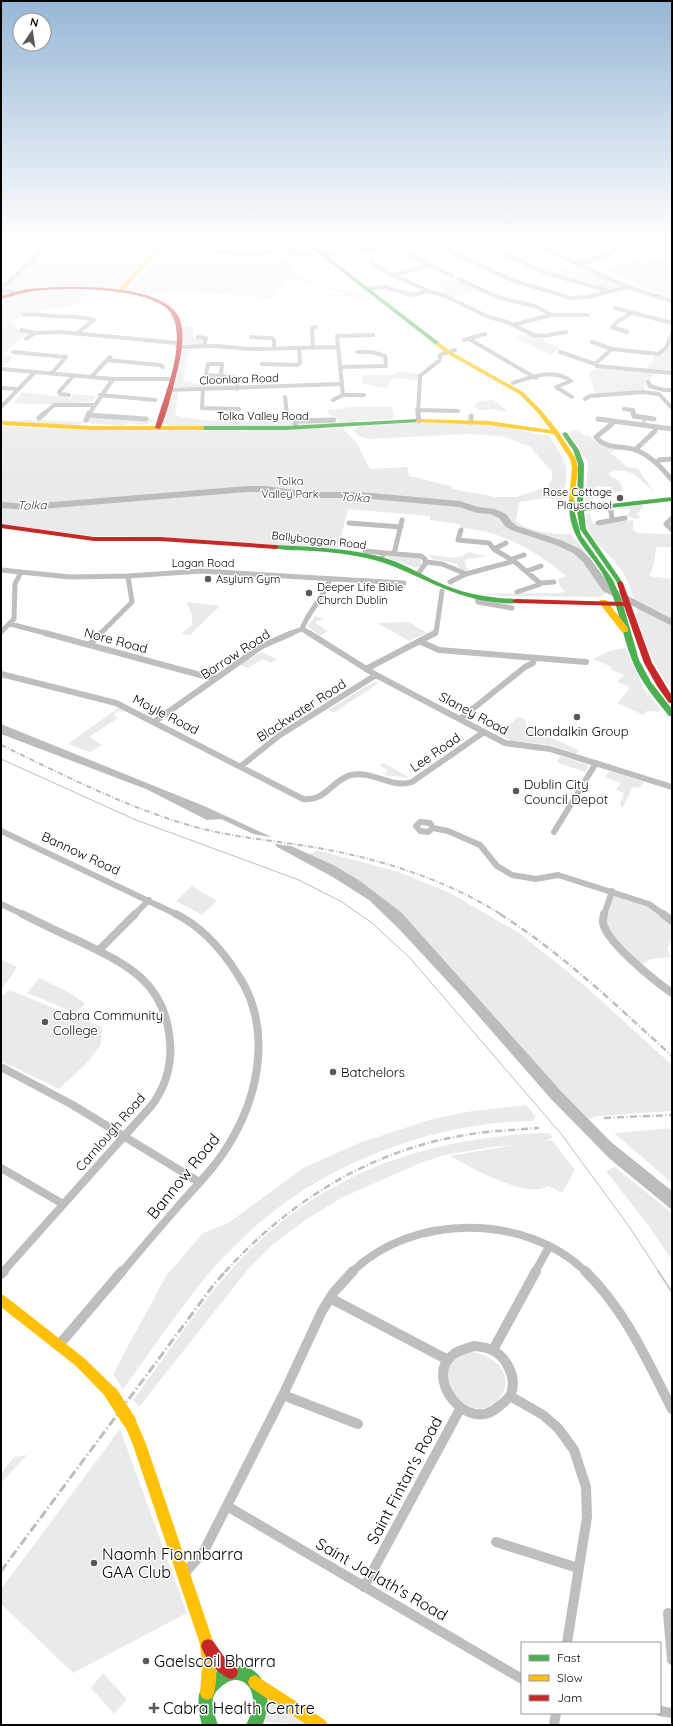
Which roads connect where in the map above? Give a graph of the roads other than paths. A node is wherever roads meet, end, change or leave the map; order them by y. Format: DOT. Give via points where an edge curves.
graph roads {
  1 [pos="94,321"];
  2 [pos="176,321"];
  3 [pos="411,321"];
  4 [pos="499,321"];
  5 [pos="529,321"];
  6 [pos="619,321"];
  7 [pos="512,325"];
  8 [pos="316,327"];
  9 [pos="21,330"];
  10 [pos="566,332"];
  11 [pos="627,332"];
  12 [pos="35,333"];
  13 [pos="76,334"];
  14 [pos="485,334"];
  15 [pos="672,334"];
  16 [pos="373,335"];
  17 [pos="198,337"];
  18 [pos="251,338"];
  19 [pos="26,339"];
  20 [pos="592,342"];
  21 [pos="178,345"];
  22 [pos="204,346"];
  23 [pos="337,347"];
  24 [pos="274,348"];
  25 [pos="299,348"];
  26 [pos="313,348"];
  27 [pos="612,349"];
  28 [pos="452,351"];
  29 [pos="13,352"];
  30 [pos="358,352"];
  31 [pos="560,352"];
  32 [pos="262,364"];
  33 [pos="596,364"];
  34 [pos="163,367"];
  35 [pos="340,367"];
  36 [pos="2,368"];
  37 [pos="35,372"];
  38 [pos="52,373"];
  39 [pos="672,373"];
  40 [pos="74,375"];
  41 [pos="91,377"];
  42 [pos="221,377"];
  43 [pos="171,378"];
  44 [pos="536,378"];
  45 [pos="113,379"];
  46 [pos="328,381"];
  47 [pos="648,382"];
  48 [pos="513,383"];
  49 [pos="340,384"];
  50 [pos="310,385"];
  51 [pos="1,388"];
  52 [pos="19,389"];
  53 [pos="237,389"];
  54 [pos="168,390"];
  55 [pos="203,390"];
  56 [pos="664,390"];
  57 [pos="672,390"];
  58 [pos="659,394"];
  59 [pos="69,395"];
  60 [pos="100,395"];
  61 [pos="343,395"];
  62 [pos="364,395"];
  63 [pos="285,397"];
  64 [pos="572,397"];
  65 [pos="585,399"];
  66 [pos="154,400"];
  67 [pos="333,400"];
  68 [pos="93,405"];
  69 [pos="1,407"];
  70 [pos="672,408"];
  71 [pos="239,409"];
  72 [pos="624,409"];
  73 [pos="417,410"];
  74 [pos="458,411"];
  75 [pos="88,415"];
  76 [pos="39,418"];
  77 [pos="545,418"];
  78 [pos="146,419"];
  79 [pos="598,419"];
  80 [pos="654,419"];
  81 [pos="86,420"];
  82 [pos="334,420"];
  83 [pos="418,421"];
  84 [pos="644,422"];
  85 [pos="1,423"];
  86 [pos="295,424"];
  87 [pos="608,425"];
  88 [pos="158,428"];
  89 [pos="525,428"];
  90 [pos="672,429"];
  91 [pos="559,431"];
  92 [pos="655,431"];
  93 [pos="635,450"];
  94 [pos="672,459"];
  95 [pos="659,460"];
  96 [pos="672,480"];
  97 [pos="672,499"];
  98 [pos="608,507"];
  99 [pos="570,510"];
  100 [pos="580,510"];
  101 [pos="626,518"];
  102 [pos="672,518"];
  103 [pos="402,520"];
  104 [pos="612,520"];
  105 [pos="349,523"];
  106 [pos="598,523"];
  107 [pos="1,526"];
  108 [pos="400,527"];
  109 [pos="461,530"];
  110 [pos="672,530"];
  111 [pos="506,543"];
  112 [pos="494,549"];
  113 [pos="365,551"];
  114 [pos="394,554"];
  115 [pos="524,555"];
  116 [pos="383,556"];
  117 [pos="513,560"];
  118 [pos="426,562"];
  119 [pos="541,566"];
  120 [pos="1,570"];
  121 [pos="527,571"];
  122 [pos="20,574"];
  123 [pos="418,574"];
  124 [pos="466,574"];
  125 [pos="128,576"];
  126 [pos="330,579"];
  127 [pos="450,582"];
  128 [pos="554,582"];
  129 [pos="404,583"];
  130 [pos="541,583"];
  131 [pos="442,591"];
  132 [pos="517,592"];
  133 [pos="478,597"];
  134 [pos="620,598"];
  135 [pos="603,602"];
  136 [pos="512,608"];
  137 [pos="10,624"];
  138 [pos="302,629"];
  139 [pos="626,631"];
  140 [pos="1,632"];
  141 [pos="419,641"];
  142 [pos="90,644"];
  143 [pos="534,659"];
  144 [pos="586,662"];
  145 [pos="366,669"];
  146 [pos="1,674"];
  147 [pos="376,675"];
  148 [pos="215,680"];
  149 [pos="672,701"];
  150 [pos="672,714"];
  151 [pos="460,719"];
  152 [pos="154,722"];
  153 [pos="484,732"];
  154 [pos="596,763"];
  155 [pos="241,766"];
  156 [pos="672,787"];
  157 [pos="310,801"];
  158 [pos="433,828"];
  159 [pos="1,830"];
  160 [pos="554,832"];
  161 [pos="612,891"];
  162 [pos="149,900"];
  163 [pos="1,904"];
  164 [pos="672,921"];
  165 [pos="99,950"];
  166 [pos="672,993"];
  167 [pos="1,1067"];
  168 [pos="125,1137"];
  169 [pos="1,1168"];
  170 [pos="199,1182"];
  171 [pos="63,1204"];
  172 [pos="549,1247"];
  173 [pos="1,1274"];
  174 [pos="330,1298"];
  175 [pos="1,1300"];
  176 [pos="59,1345"];
  177 [pos="493,1350"];
  178 [pos="448,1360"];
  179 [pos="283,1395"];
  180 [pos="510,1396"];
  181 [pos="460,1409"];
  182 [pos="672,1409"];
  183 [pos="358,1424"];
  184 [pos="227,1506"];
  185 [pos="496,1542"];
  186 [pos="578,1568"];
  187 [pos="184,1574"];
  188 [pos="364,1587"];
  189 [pos="668,1613"];
  190 [pos="567,1642"];
  191 [pos="207,1644"];
  192 [pos="672,1660"];
  193 [pos="231,1672"];
  194 [pos="521,1678"];
  195 [pos="255,1682"];
  196 [pos="207,1694"];
  197 [pos="661,1711"];
  198 [pos="672,1713"];
  199 [pos="556,1714"];
  200 [pos="206,1722"];
  201 [pos="254,1725"];
  202 [pos="320,1725"];
  203 [pos="554,1725"];
  1 -- 13 [label="street"];
  2 -- 21 [label="main road"];
  3 -- 28 [label="main road"];
  4 -- 7 [label="street"];
  5 -- 7 [label="street"];
  6 -- 11 [label="street" via="612,327"];
  7 -- 10 [label="street" via="539,336"];
  8 -- 26 [label="street" via="312,328"];
  9 -- 12 [label="street"];
  12 -- 13 [label="street"];
  12 -- 19 [label="street"];
  13 -- 21 [label="street"];
  14 -- 44 [label="street" via="466,339"];
  15 -- 27 [label="street" via="666,348 658,354"];
  16 -- 23 [label="street" via="338,335"];
  17 -- 22 [label="street" via="206,338"];
  18 -- 24 [label="street" via="272,338"];
  20 -- 27 [label="street"];
  21 -- 22 [label="street"];
  21 -- 43 [label="main road"];
  22 -- 24 [label="street"];
  23 -- 26 [label="street"];
  23 -- 35 [label="street"];
  24 -- 25 [label="street"];
  25 -- 26 [label="street"];
  25 -- 32 [label="street" via="300,363 297,365"];
  27 -- 33 [label="street"];
  28 -- 48 [label="main road"];
  28 -- 73 [label="street" via="440,355 440,360 420,376"];
  28 -- 77 [label="main road" via="521,394"];
  29 -- 38 [label="street" via="66,357"];
  30 -- 35 [label="street" via="382,354 385,356 386,366"];
  31 -- 33 [label="street"];
  33 -- 39 [label="street" via="609,368"];
  34 -- 41 [label="street" via="108,358"];
  35 -- 49 [label="street"];
  36 -- 37 [label="street"];
  37 -- 38 [label="street"];
  37 -- 52 [label="street"];
  38 -- 40 [label="street"];
  40 -- 41 [label="street"];
  40 -- 59 [label="street" via="59,392"];
  41 -- 45 [label="street"];
  42 -- 42 [label="street" via="206,375 208,364 222,364"];
  42 -- 53 [label="street" via="237,378"];
  43 -- 45 [label="street"];
  43 -- 54 [label="main road"];
  44 -- 48 [label="street"];
  44 -- 64 [label="street" via="553,373 563,376 570,382 556,387"];
  45 -- 60 [label="street"];
  46 -- 50 [label="street, Cloonlara Road" via="316,381"];
  47 -- 56 [label="street" via="650,386"];
  48 -- 91 [label="main road" via="534,397"];
  49 -- 50 [label="street, Cloonlara Road"];
  49 -- 61 [label="street"];
  50 -- 53 [label="street, Cloonlara Road"];
  51 -- 52 [label="street"];
  52 -- 69 [label="street"];
  53 -- 55 [label="street, Cloonlara Road"];
  54 -- 55 [label="street, Cloonlara Road"];
  54 -- 88 [label="main road"];
  55 -- 71 [label="street" via="202,408"];
  56 -- 57 [label="street"];
  56 -- 58 [label="street"];
  58 -- 65 [label="street" via="643,392 590,396"];
  58 -- 70 [label="street"];
  60 -- 66 [label="street"];
  60 -- 68 [label="street"];
  61 -- 62 [label="street"];
  61 -- 67 [label="street"];
  63 -- 86 [label="street" via="287,414"];
  68 -- 75 [label="street"];
  68 -- 76 [label="street" via="54,405"];
  72 -- 84 [label="street" via="633,410 634,416"];
  73 -- 74 [label="street"];
  73 -- 83 [label="street"];
  75 -- 78 [label="street"];
  75 -- 81 [label="street"];
  77 -- 89 [label="main road" via="543,426"];
  77 -- 91 [label="main road"];
  79 -- 84 [label="street" via="610,422"];
  80 -- 84 [label="street"];
  82 -- 86 [label="street"];
  83 -- 86 [label="main road, Tolka Valley Road"];
  83 -- 89 [label="main road, Tolka Valley Road" via="471,419"];
  84 -- 90 [label="street"];
  85 -- 88 [label="main road, Tolka Valley Road"];
  86 -- 88 [label="main road, Tolka Valley Road"];
  87 -- 93 [label="street" via="598,434 597,440 608,446"];
  89 -- 91 [label="main road, Tolka Valley Road"];
  91 -- 99 [label="main road" via="575,468"];
  91 -- 100 [label="main road" via="576,449 582,468"];
  92 -- 93 [label="street"];
  93 -- 96 [label="street" via="656,462"];
  94 -- 95 [label="street"];
  97 -- 98 [label="main road"];
  98 -- 100 [label="main road"];
  98 -- 104 [label="street"];
  99 -- 100 [label="main road"];
  99 -- 134 [label="main road" via="578,535 606,572"];
  100 -- 134 [label="main road" via="588,537 615,572"];
  101 -- 104 [label="street"];
  102 -- 110 [label="street" via="666,524"];
  103 -- 108 [label="street"];
  104 -- 106 [label="street"];
  105 -- 108 [label="street"];
  107 -- 116 [label="main road, Ballyboggan Road" via="94,539 160,539"];
  108 -- 114 [label="street"];
  109 -- 112 [label="street" via="458,540 483,539"];
  111 -- 112 [label="street"];
  112 -- 117 [label="street"];
  113 -- 116 [label="street"];
  114 -- 116 [label="street"];
  114 -- 118 [label="street" via="421,556"];
  115 -- 117 [label="street"];
  116 -- 123 [label="main road, Ballyboggan Road"];
  117 -- 121 [label="street"];
  117 -- 124 [label="street"];
  118 -- 123 [label="street"];
  118 -- 124 [label="street" via="442,564"];
  119 -- 121 [label="street"];
  120 -- 122 [label="street, Lagan Road"];
  121 -- 130 [label="street"];
  122 -- 125 [label="street, Lagan Road" via="70,577"];
  122 -- 137 [label="street" via="15,584 15,616"];
  123 -- 133 [label="main road, Ballyboggan Road" via="450,589"];
  124 -- 127 [label="street"];
  125 -- 126 [label="street, Lagan Road" via="201,571"];
  125 -- 142 [label="street" via="132,602"];
  126 -- 129 [label="street, Lagan Road"];
  126 -- 138 [label="street" via="324,595"];
  128 -- 130 [label="street"];
  130 -- 132 [label="street"];
  131 -- 141 [label="street" via="436,633"];
  133 -- 135 [label="main road, Ballyboggan Road" via="504,601"];
  133 -- 136 [label="street" via="478,602"];
  134 -- 135 [label="main road, Ballyboggan Road"];
  134 -- 139 [label="main road"];
  134 -- 149 [label="main road" via="649,667"];
  135 -- 139 [label="main road"];
  137 -- 140 [label="street"];
  137 -- 142 [label="street, Nore Road"];
  138 -- 145 [label="street, Slaney Road"];
  138 -- 148 [label="street, Barrow Road" via="262,646"];
  139 -- 150 [label="main road" via="636,662 646,680"];
  141 -- 143 [label="street" via="439,650"];
  141 -- 145 [label="street"];
  142 -- 148 [label="street, Nore Road"];
  143 -- 144 [label="street"];
  143 -- 151 [label="street" via="533,663"];
  145 -- 147 [label="street, Slaney Road"];
  146 -- 152 [label="street, Moyle Road" via="102,698"];
  147 -- 151 [label="street, Slaney Road"];
  147 -- 155 [label="street, Blackwater Road" via="280,735"];
  148 -- 152 [label="street, Barrow Road"];
  151 -- 153 [label="street, Slaney Road"];
  152 -- 155 [label="street, Moyle Road"];
  153 -- 154 [label="street, Slaney Road" via="510,745 550,749"];
  153 -- 157 [label="street, Lee Road" via="418,780 407,784 350,775 321,797"];
  154 -- 156 [label="street, Slaney Road"];
  154 -- 160 [label="street"];
  155 -- 157 [label="street, Moyle Road"];
  158 -- 161 [label="street" via="448,831 480,845 497,866 512,875 536,879 558,875"];
  159 -- 162 [label="street, Bannow Road"];
  161 -- 164 [label="street" via="649,904"];
  161 -- 166 [label="street" via="603,926 622,950 658,984"];
  162 -- 165 [label="street"];
  162 -- 170 [label="street, Bannow Road" via="186,919 221,949 245,985 254,1004 258,1021 259,1055 253,1092 230,1142"];
  163 -- 165 [label="street, Carnlough Road"];
  165 -- 168 [label="street, Carnlough Road" via="126,965 144,980 160,1002 168,1025 170,1059 166,1080 146,1113"];
  167 -- 168 [label="street" via="71,1104"];
  168 -- 170 [label="street"];
  168 -- 171 [label="street, Carnlough Road"];
  169 -- 171 [label="street"];
  170 -- 176 [label="street, Bannow Road"];
  171 -- 173 [label="street, Carnlough Road"];
  172 -- 174 [label="street" via="523,1237 486,1228 463,1227 421,1234 385,1247 371,1256"];
  172 -- 177 [label="street"];
  172 -- 182 [label="street" via="584,1270 619,1309"];
  174 -- 178 [label="street"];
  174 -- 179 [label="street"];
  175 -- 176 [label="main road"];
  176 -- 187 [label="main road, bridge" via="111,1393 129,1420"];
  177 -- 178 [label="street" via="474,1346 463,1348"];
  177 -- 180 [label="street" via="509,1367 513,1388"];
  178 -- 181 [label="street" via="443,1370 442,1381 445,1392"];
  179 -- 183 [label="street"];
  179 -- 184 [label="street"];
  180 -- 181 [label="street" via="503,1406 494,1412 472,1414"];
  180 -- 186 [label="street" via="547,1418 574,1450 586,1487 588,1504"];
  181 -- 188 [label="street, Saint Fintan's Road"];
  184 -- 187 [label="street" via="204,1551"];
  184 -- 188 [label="street, Saint Jarlath's Road"];
  185 -- 186 [label="street"];
  186 -- 190 [label="street"];
  187 -- 191 [label="main road"];
  188 -- 194 [label="street, Saint Jarlath's Road"];
  189 -- 192 [label="street"];
  191 -- 193 [label="main road" via="220,1663"];
  191 -- 196 [label="main road"];
  193 -- 195 [label="main road" via="244,1673"];
  193 -- 196 [label="main road" via="216,1679"];
  195 -- 201 [label="main road" via="262,1700 261,1710"];
  195 -- 202 [label="main road"];
  196 -- 200 [label="main road"];
  197 -- 198 [label="street"];
  199 -- 203 [label="street"];
}
